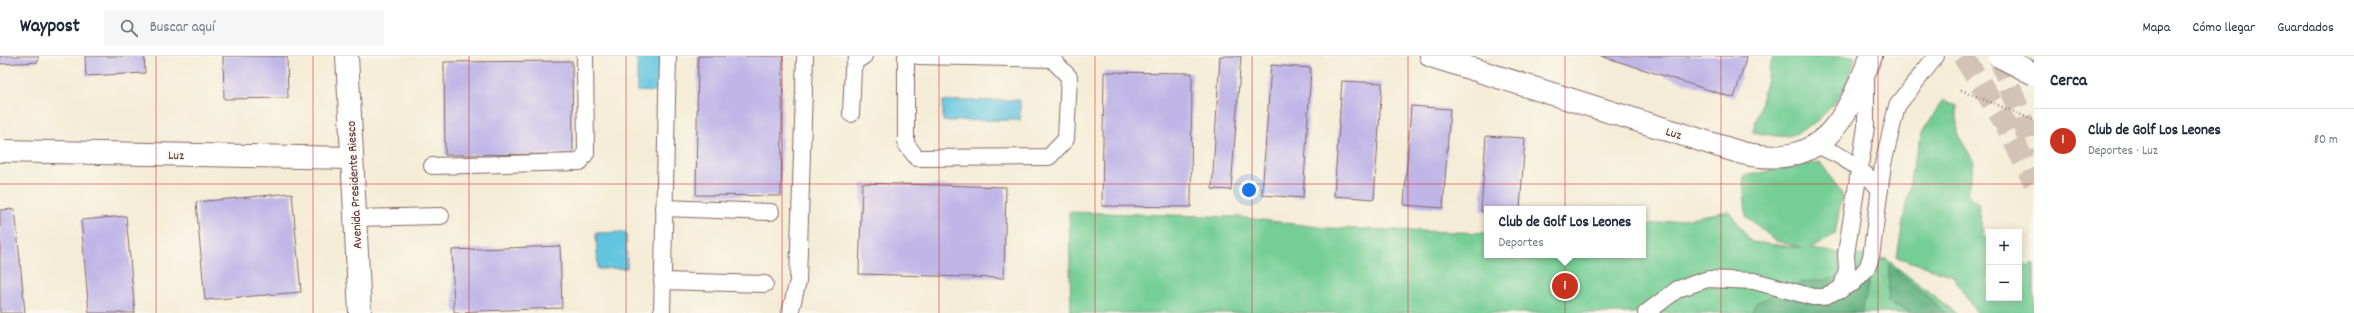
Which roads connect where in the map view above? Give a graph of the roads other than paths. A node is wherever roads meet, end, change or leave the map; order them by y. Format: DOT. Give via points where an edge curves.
graph roads {
  1 [pos="347,56"];
  2 [pos="585,56"];
  3 [pos="668,56"];
  4 [pos="805,56"];
  5 [pos="864,56"];
  6 [pos="906,56"];
  7 [pos="918,56"];
  8 [pos="957,56"];
  9 [pos="976,56"];
  10 [pos="1431,56"];
  11 [pos="1936,56"];
  12 [pos="1999,56"];
  13 [pos="1868,62"];
  14 [pos="2034,74"];
  15 [pos="851,114"];
  16 [pos="1816,145"];
  17 [pos="0,151"];
  18 [pos="352,158"];
  19 [pos="432,166"];
  20 [pos="1860,168"];
  21 [pos="1880,190"];
  22 [pos="664,208"];
  23 [pos="771,212"];
  24 [pos="441,216"];
  25 [pos="355,218"];
  26 [pos="662,281"];
  27 [pos="765,284"];
  28 [pos="1841,290"];
  29 [pos="360,313"];
  30 [pos="662,313"];
  31 [pos="790,313"];
  32 [pos="1646,313"];
  1 -- 18 [label="street, Avenida Presidente Riesco"];
  2 -- 19 [label="lane" via="586,153 580,162"];
  3 -- 22 [label="lane"];
  4 -- 31 [label="lane" via="798,281"];
  5 -- 15 [label="lane" via="856,61 853,69"];
  6 -- 9 [label="lane" via="906,144 917,158 1049,157 1066,140 1069,77 1052,59"];
  7 -- 8 [label="lane"];
  8 -- 9 [label="lane"];
  10 -- 16 [label="street, Luz" via="1752,155 1774,158 1789,156"];
  11 -- 21 [label="lane" via="1897,106 1883,164"];
  12 -- 14 [label="street, bridge"];
  13 -- 16 [label="street, Luz" via="1837,125"];
  13 -- 20 [label="lane" via="1866,127"];
  16 -- 20 [label="lane" via="1832,151"];
  17 -- 18 [label="street, Luz"];
  18 -- 25 [label="street, Avenida Presidente Riesco"];
  20 -- 21 [label="lane"];
  20 -- 28 [label="lane" via="1846,254 1847,270"];
  21 -- 28 [label="lane" via="1869,262 1853,283"];
  22 -- 23 [label="lane"];
  22 -- 26 [label="lane"];
  24 -- 25 [label="lane"];
  25 -- 29 [label="street, Avenida Presidente Riesco"];
  26 -- 27 [label="lane"];
  26 -- 30 [label="lane"];
  28 -- 32 [label="lane" via="1813,297 1754,281 1708,279 1678,289"];
}
